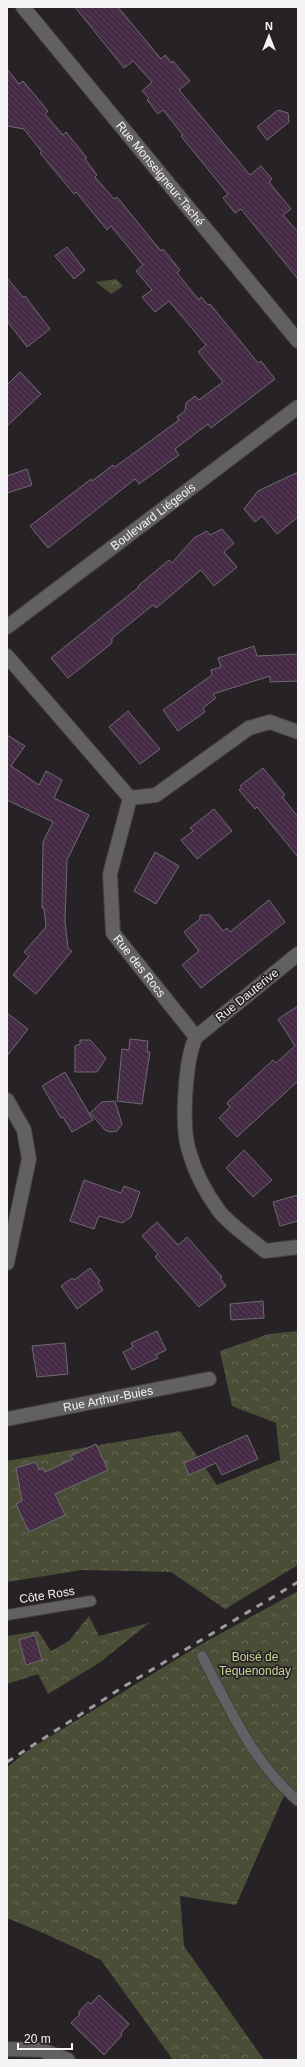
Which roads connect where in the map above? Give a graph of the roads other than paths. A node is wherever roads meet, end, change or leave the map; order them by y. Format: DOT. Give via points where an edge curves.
graph roads {
  1 [pos="23,7"];
  2 [pos="298,341"];
  3 [pos="298,407"];
  4 [pos="7,627"];
  5 [pos="7,656"];
  6 [pos="298,732"];
  7 [pos="130,798"];
  8 [pos="298,954"];
  9 [pos="196,1037"];
  10 [pos="7,1100"];
  11 [pos="298,1247"];
  12 [pos="7,1263"];
  13 [pos="209,1379"];
  14 [pos="7,1419"];
  15 [pos="92,1601"];
  16 [pos="7,1615"];
  17 [pos="202,1656"];
  18 [pos="298,1801"];
  19 [pos="7,2049"];
  20 [pos="68,2060"];
  1 -- 2 [label="street, Rue Monseigneur-Taché"];
  3 -- 4 [label="street, Boulevard Liégeois"];
  5 -- 7 [label="street"];
  6 -- 7 [label="street" via="270,722 249,728 156,794"];
  7 -- 9 [label="street, Rue des Rocs" via="110,874 113,933"];
  8 -- 9 [label="street, Rue Dauterive"];
  9 -- 11 [label="street" via="191,1048 185,1101 188,1150 199,1180 220,1212 265,1251"];
  10 -- 12 [label="street" via="24,1130 28,1159"];
  13 -- 14 [label="street, Rue Arthur-Buies"];
  15 -- 16 [label="street, Côte Ross"];
  17 -- 18 [label="street" via="242,1734 260,1760 286,1791"];
  19 -- 20 [label="street" via="42,2050"];
}
